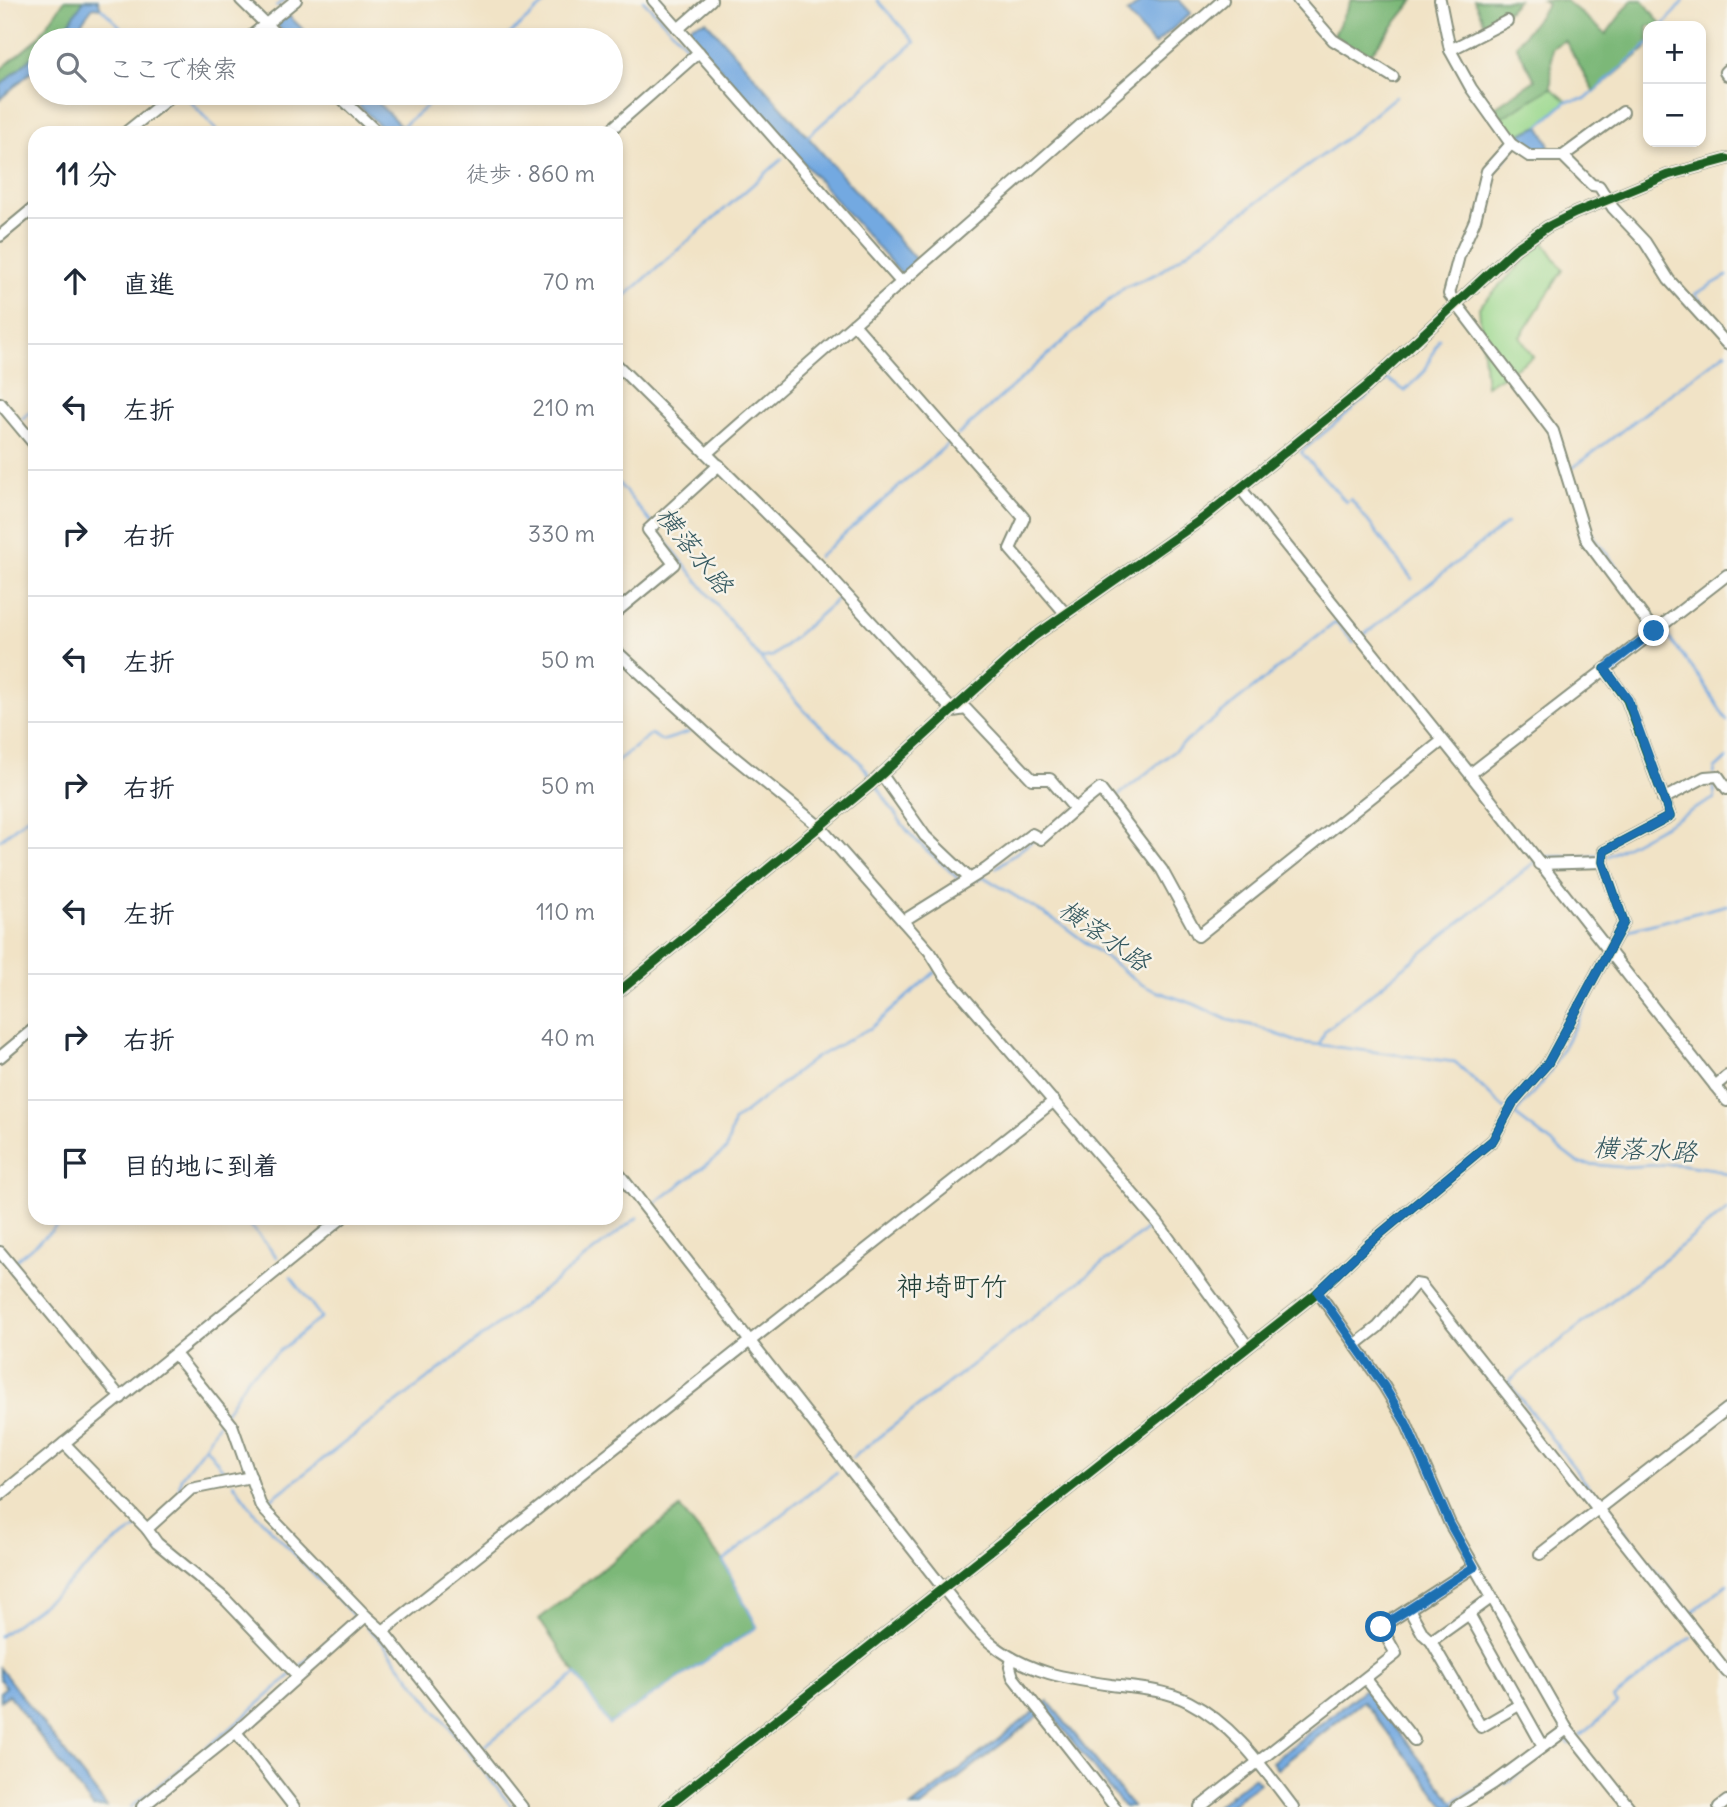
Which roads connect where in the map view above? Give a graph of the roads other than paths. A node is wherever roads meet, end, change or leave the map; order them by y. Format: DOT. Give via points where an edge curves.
graph roads {
  1 [pos="241,0"];
  2 [pos="296,0"];
  3 [pos="653,0"];
  4 [pos="711,0"];
  5 [pos="1223,0"];
  6 [pos="1298,0"];
  7 [pos="1440,0"];
  8 [pos="1507,21"];
  9 [pos="266,25"];
  10 [pos="262,28"];
  11 [pos="269,28"];
  12 [pos="689,41"];
  13 [pos="1450,50"];
  14 [pos="1393,77"];
  15 [pos="160,105"];
  16 [pos="349,105"];
  17 [pos="1623,112"];
  18 [pos="134,126"];
  19 [pos="371,126"];
  20 [pos="613,126"];
  21 [pos="1511,144"];
  22 [pos="1563,156"];
  23 [pos="1727,159"];
  24 [pos="1607,199"];
  25 [pos="28,213"];
  26 [pos="0,236"];
  27 [pos="901,282"];
  28 [pos="1457,304"];
  29 [pos="854,324"];
  30 [pos="1727,344"];
  31 [pos="623,372"];
  32 [pos="0,403"];
  33 [pos="28,436"];
  34 [pos="707,453"];
  35 [pos="719,465"];
  36 [pos="1241,489"];
  37 [pos="1727,575"];
  38 [pos="623,606"];
  39 [pos="1065,613"];
  40 [pos="1654,631"];
  41 [pos="623,657"];
  42 [pos="1605,669"];
  43 [pos="953,711"];
  44 [pos="1442,741"];
  45 [pos="1470,774"];
  46 [pos="877,780"];
  47 [pos="1727,789"];
  48 [pos="1663,799"];
  49 [pos="1075,809"];
  50 [pos="820,827"];
  51 [pos="1536,859"];
  52 [pos="1603,862"];
  53 [pos="963,882"];
  54 [pos="903,921"];
  55 [pos="1607,951"];
  56 [pos="623,988"];
  57 [pos="28,1034"];
  58 [pos="0,1057"];
  59 [pos="1727,1076"];
  60 [pos="1714,1086"];
  61 [pos="1054,1101"];
  62 [pos="1727,1101"];
  63 [pos="623,1179"];
  64 [pos="333,1225"];
  65 [pos="0,1252"];
  66 [pos="1318,1292"];
  67 [pos="750,1339"];
  68 [pos="1355,1345"];
  69 [pos="1248,1348"];
  70 [pos="175,1354"];
  71 [pos="121,1398"];
  72 [pos="1727,1409"];
  73 [pos="64,1443"];
  74 [pos="251,1477"];
  75 [pos="0,1495"];
  76 [pos="1599,1510"];
  77 [pos="143,1525"];
  78 [pos="1540,1554"];
  79 [pos="1474,1567"];
  80 [pos="943,1588"];
  81 [pos="1491,1598"];
  82 [pos="1409,1609"];
  83 [pos="1469,1614"];
  84 [pos="366,1616"];
  85 [pos="383,1631"];
  86 [pos="1431,1641"];
  87 [pos="1012,1658"];
  88 [pos="1727,1672"];
  89 [pos="299,1676"];
  90 [pos="1366,1679"];
  91 [pos="1519,1705"];
  92 [pos="1566,1729"];
  93 [pos="236,1732"];
  94 [pos="1414,1740"];
  95 [pos="1543,1746"];
  96 [pos="1258,1763"];
  97 [pos="1727,1801"];
  98 [pos="1458,1806"];
  99 [pos="142,1807"];
  100 [pos="295,1807"];
  101 [pos="522,1807"];
  102 [pos="666,1807"];
  103 [pos="1115,1807"];
  104 [pos="1200,1807"];
  105 [pos="1293,1807"];
  106 [pos="1629,1807"];
  107 [pos="1719,1807"];
  1 -- 9 [label="street"];
  2 -- 9 [label="street"];
  3 -- 12 [label="street"];
  4 -- 12 [label="street"];
  5 -- 27 [label="street"];
  6 -- 14 [label="street" via="1333,40"];
  7 -- 13 [label="street"];
  8 -- 13 [label="street"];
  9 -- 10 [label="street"];
  9 -- 11 [label="street"];
  12 -- 20 [label="street"];
  12 -- 27 [label="street"];
  13 -- 21 [label="street"];
  15 -- 18 [label="street"];
  16 -- 19 [label="street"];
  17 -- 22 [label="street"];
  21 -- 22 [label="street" via="1529,156"];
  21 -- 28 [label="street" via="1487,172 1449,294"];
  22 -- 24 [label="street" via="1592,185 1599,186"];
  23 -- 24 [label="street"];
  24 -- 28 [label="street" via="1547,227 1515,249"];
  24 -- 30 [label="street"];
  25 -- 26 [label="street"];
  27 -- 29 [label="street"];
  28 -- 36 [label="street" via="1366,387"];
  28 -- 40 [label="street" via="1553,430 1587,541"];
  29 -- 34 [label="street"];
  29 -- 39 [label="street" via="1024,518 1010,549"];
  31 -- 34 [label="street"];
  32 -- 33 [label="street"];
  34 -- 35 [label="street"];
  35 -- 38 [label="street" via="648,530 674,564"];
  35 -- 43 [label="street"];
  36 -- 39 [label="street"];
  36 -- 44 [label="street"];
  37 -- 40 [label="street"];
  39 -- 43 [label="street"];
  40 -- 42 [label="street"];
  41 -- 50 [label="street" via="718,744"];
  42 -- 45 [label="street"];
  42 -- 48 [label="street" via="1628,700"];
  43 -- 46 [label="street"];
  43 -- 49 [label="street" via="966,709 1031,779 1049,779"];
  44 -- 45 [label="street"];
  44 -- 49 [label="street" via="1198,936 1162,870 1100,789"];
  45 -- 51 [label="street"];
  46 -- 50 [label="street"];
  46 -- 53 [label="street"];
  47 -- 48 [label="street" via="1718,776 1705,777"];
  48 -- 52 [label="street" via="1670,816 1604,851"];
  49 -- 53 [label="street"];
  50 -- 54 [label="street"];
  50 -- 56 [label="street"];
  51 -- 52 [label="street"];
  51 -- 55 [label="street"];
  52 -- 55 [label="street" via="1624,922"];
  53 -- 54 [label="street"];
  54 -- 61 [label="street"];
  55 -- 60 [label="street"];
  55 -- 66 [label="street" via="1548,1063 1513,1103 1493,1140"];
  57 -- 58 [label="street"];
  59 -- 60 [label="street"];
  60 -- 62 [label="street"];
  61 -- 67 [label="street"];
  61 -- 69 [label="street" via="1157,1222"];
  63 -- 67 [label="street"];
  64 -- 70 [label="street"];
  65 -- 71 [label="street"];
  66 -- 68 [label="street"];
  66 -- 69 [label="street"];
  67 -- 80 [label="street"];
  67 -- 85 [label="street"];
  68 -- 76 [label="street" via="1378,1327 1415,1284 1422,1285"];
  68 -- 79 [label="street" via="1406,1423"];
  69 -- 80 [label="street"];
  70 -- 71 [label="street"];
  70 -- 74 [label="street" via="232,1425"];
  71 -- 73 [label="street"];
  72 -- 76 [label="street"];
  73 -- 75 [label="street"];
  73 -- 77 [label="street"];
  74 -- 77 [label="street" via="191,1489"];
  74 -- 84 [label="street" via="265,1511"];
  76 -- 78 [label="street"];
  76 -- 88 [label="street"];
  77 -- 89 [label="street" via="157,1543 225,1598"];
  79 -- 81 [label="street"];
  79 -- 82 [label="street"];
  80 -- 87 [label="street" via="992,1644"];
  80 -- 102 [label="street"];
  81 -- 83 [label="street"];
  81 -- 92 [label="street"];
  82 -- 86 [label="street"];
  82 -- 90 [label="street" via="1381,1627 1395,1654"];
  83 -- 86 [label="street"];
  83 -- 91 [label="street"];
  84 -- 85 [label="street"];
  84 -- 89 [label="street"];
  85 -- 101 [label="street"];
  86 -- 91 [label="street" via="1481,1727"];
  87 -- 96 [label="street" via="1043,1673 1151,1690 1187,1701 1214,1717"];
  87 -- 103 [label="street" via="1013,1677"];
  89 -- 93 [label="street"];
  90 -- 94 [label="street"];
  90 -- 96 [label="street"];
  91 -- 95 [label="street"];
  92 -- 95 [label="street"];
  92 -- 106 [label="street"];
  93 -- 99 [label="street"];
  93 -- 100 [label="street"];
  95 -- 98 [label="street"];
  96 -- 104 [label="street"];
  96 -- 105 [label="street"];
  97 -- 107 [label="street"];
}
